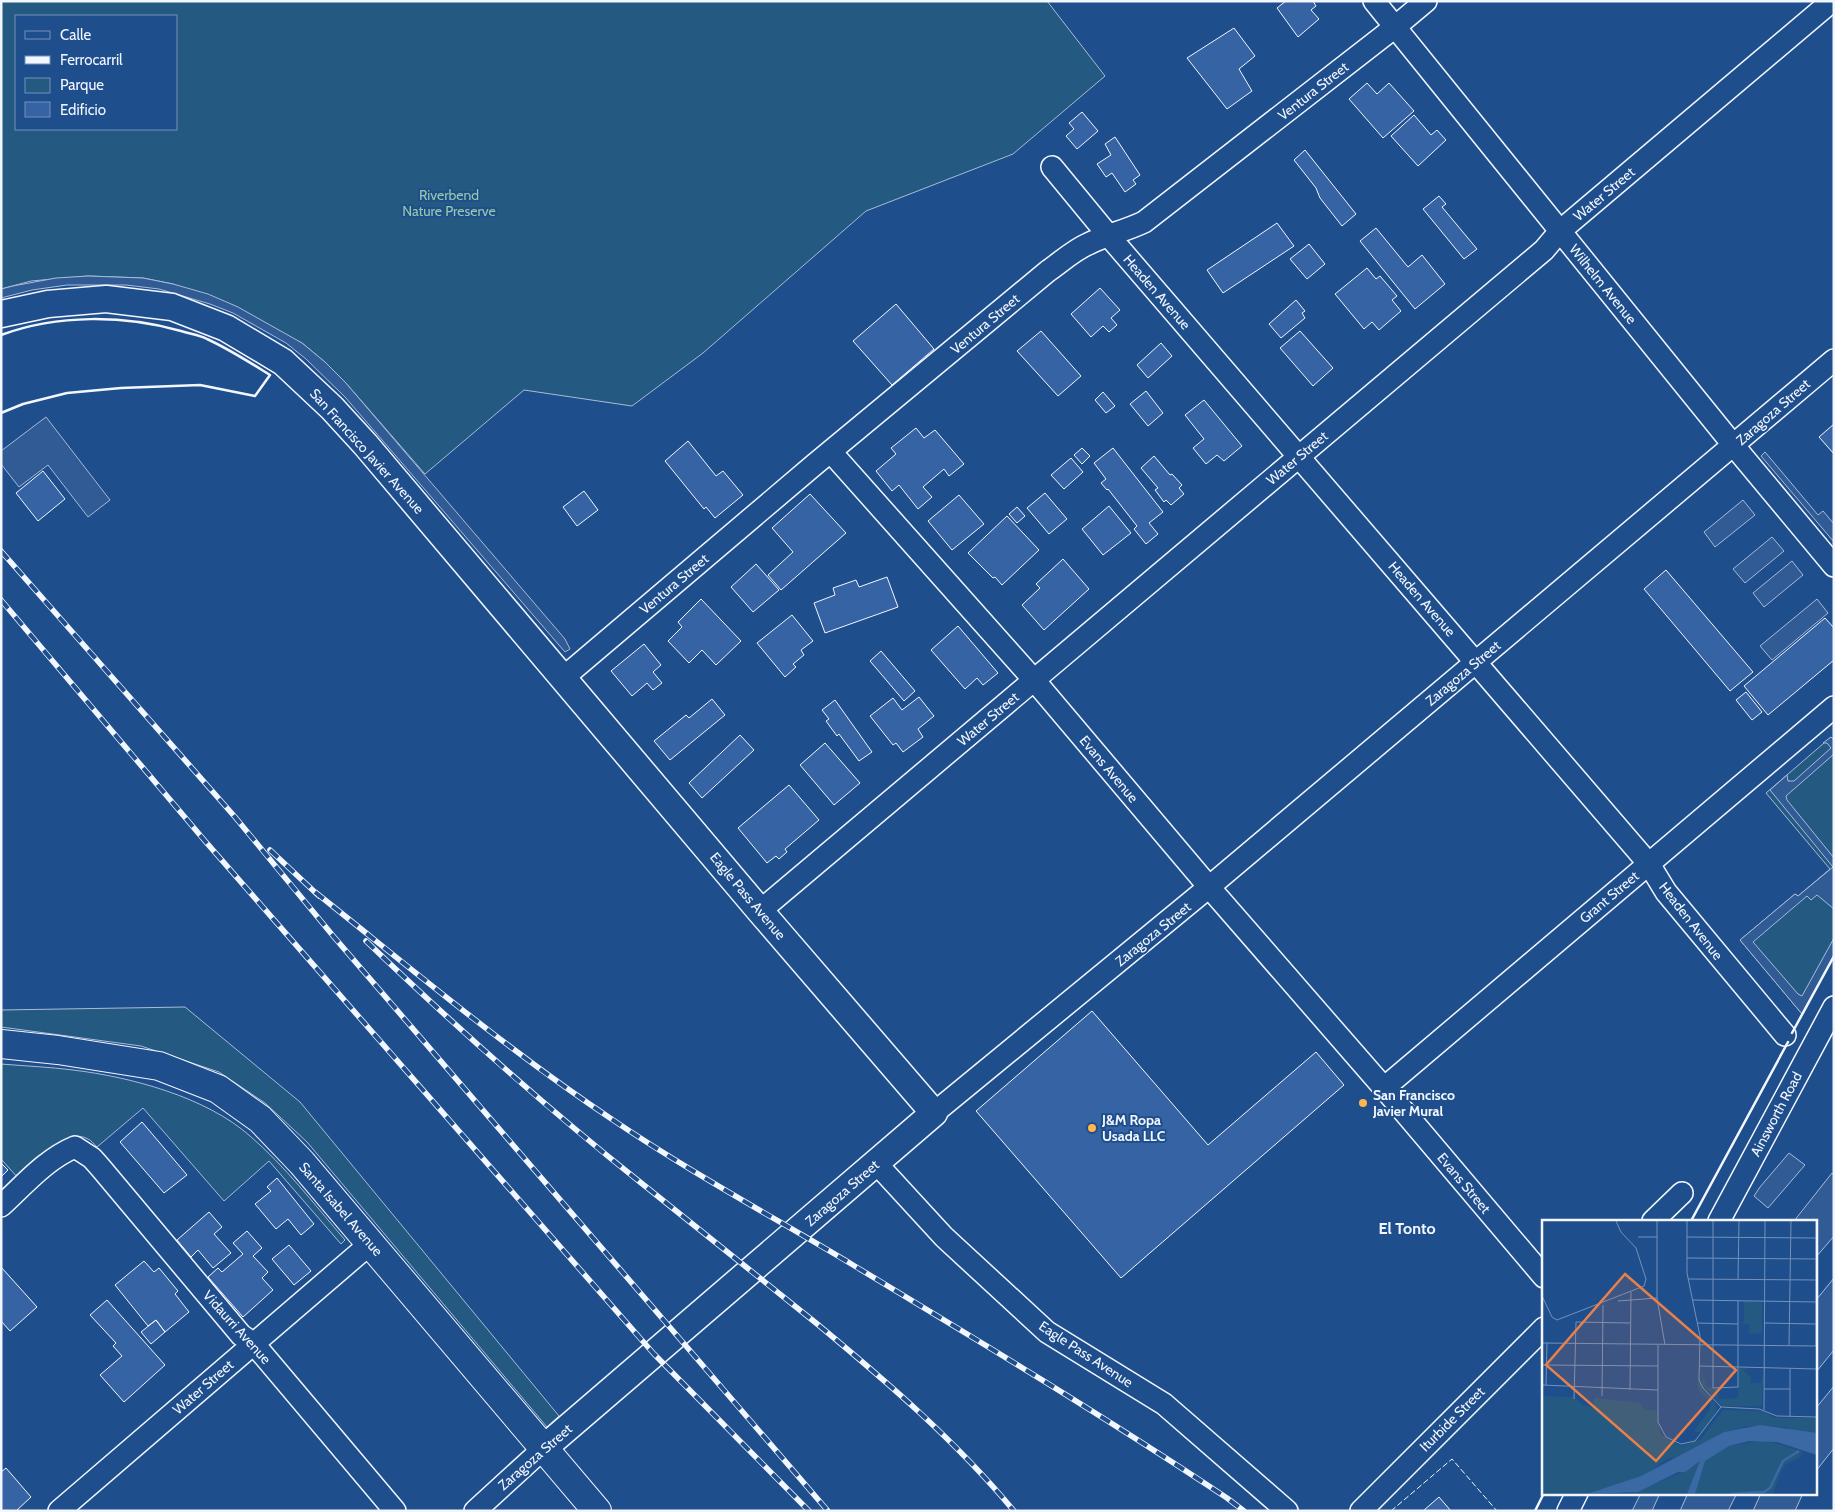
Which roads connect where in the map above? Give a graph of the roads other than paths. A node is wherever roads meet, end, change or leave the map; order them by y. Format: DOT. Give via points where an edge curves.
graph roads {
  1 [pos="1374,1"];
  2 [pos="1426,1"];
  3 [pos="1830,4"];
  4 [pos="1395,27"];
  5 [pos="1052,167"];
  6 [pos="1560,231"];
  7 [pos="1108,235"];
  8 [pos="1,314"];
  9 [pos="1834,360"];
  10 [pos="1734,446"];
  11 [pos="831,452"];
  12 [pos="1299,456"];
  13 [pos="1834,566"];
  14 [pos="1477,662"];
  15 [pos="563,678"];
  16 [pos="1034,680"];
  17 [pos="1834,707"];
  18 [pos="1649,864"];
  19 [pos="1209,887"];
  20 [pos="760,911"];
  21 [pos="1834,1007"];
  22 [pos="1785,1036"];
  23 [pos="1,1044"];
  24 [pos="1384,1088"];
  25 [pos="934,1113"];
  26 [pos="876,1163"];
  27 [pos="1682,1193"];
  28 [pos="1,1206"];
  29 [pos="1654,1220"];
  30 [pos="1720,1220"];
  31 [pos="371,1243"];
  32 [pos="1542,1275"];
  33 [pos="1542,1330"];
  34 [pos="254,1344"];
  35 [pos="544,1448"];
  36 [pos="1576,1494"];
  37 [pos="59,1511"];
  38 [pos="395,1511"];
  39 [pos="475,1511"];
  40 [pos="597,1511"];
  41 [pos="1287,1511"];
  42 [pos="1361,1511"];
  43 [pos="1568,1511"];
  1 -- 4 [label="street, Wilhelm Avenue"];
  2 -- 4 [label="street, Ventura Street"];
  3 -- 6 [label="street, Water Street"];
  4 -- 6 [label="street, Wilhelm Avenue"];
  4 -- 7 [label="street, Ventura Street" via="1144,222"];
  5 -- 7 [label="street, Headen Avenue"];
  6 -- 10 [label="street, Wilhelm Avenue"];
  6 -- 12 [label="street, Water Street" via="1544,250"];
  7 -- 11 [label="street, Ventura Street" via="1085,245 1048,271"];
  7 -- 12 [label="street, Headen Avenue"];
  8 -- 15 [label="street, San Francisco Javier Avenue" via="48,304 106,299 172,307 226,328 283,362 352,430"];
  9 -- 10 [label="street, Zaragoza Street"];
  10 -- 13 [label="street, Wilhelm Avenue"];
  10 -- 14 [label="street, Zaragoza Street"];
  11 -- 15 [label="street, Ventura Street"];
  11 -- 16 [label="street, Evans Avenue"];
  12 -- 14 [label="street, Headen Avenue"];
  12 -- 16 [label="street, Water Street"];
  14 -- 18 [label="street, Headen Avenue"];
  14 -- 19 [label="street, Zaragoza Street"];
  15 -- 20 [label="street, Eagle Pass Avenue"];
  16 -- 19 [label="street, Evans Avenue"];
  16 -- 20 [label="street, Water Street"];
  17 -- 18 [label="street, Grant Street"];
  18 -- 22 [label="street, Headen Avenue" via="1666,892"];
  18 -- 24 [label="street, Grant Street"];
  19 -- 24 [label="street, Evans Avenue"];
  19 -- 25 [label="street, Zaragoza Street"];
  20 -- 25 [label="street, Eagle Pass Avenue"];
  21 -- 30 [label="street, Ainsworth Road"];
  23 -- 31 [label="main road, Santa Isabel Avenue" via="159,1066 218,1089 260,1119"];
  24 -- 32 [label="street, Evans Street"];
  25 -- 26 [label="street, Zaragoza Street"];
  26 -- 35 [label="street, Zaragoza Street"];
  26 -- 41 [label="street, Eagle Pass Avenue" via="944,1237 1047,1332 1164,1404"];
  27 -- 29 [label="street"];
  28 -- 34 [label="street, Vidaurri Avenue" via="53,1159 75,1148 84,1152 241,1335"];
  31 -- 34 [label="street, Water Street"];
  31 -- 35 [label="main road, Santa Isabel Avenue"];
  33 -- 42 [label="street, Iturbide Street"];
  34 -- 37 [label="street, Water Street"];
  34 -- 38 [label="street, Vidaurri Avenue"];
  35 -- 39 [label="street, Zaragoza Street"];
  35 -- 40 [label="main road, Santa Isabel Avenue"];
  36 -- 43 [label="street"];
}
